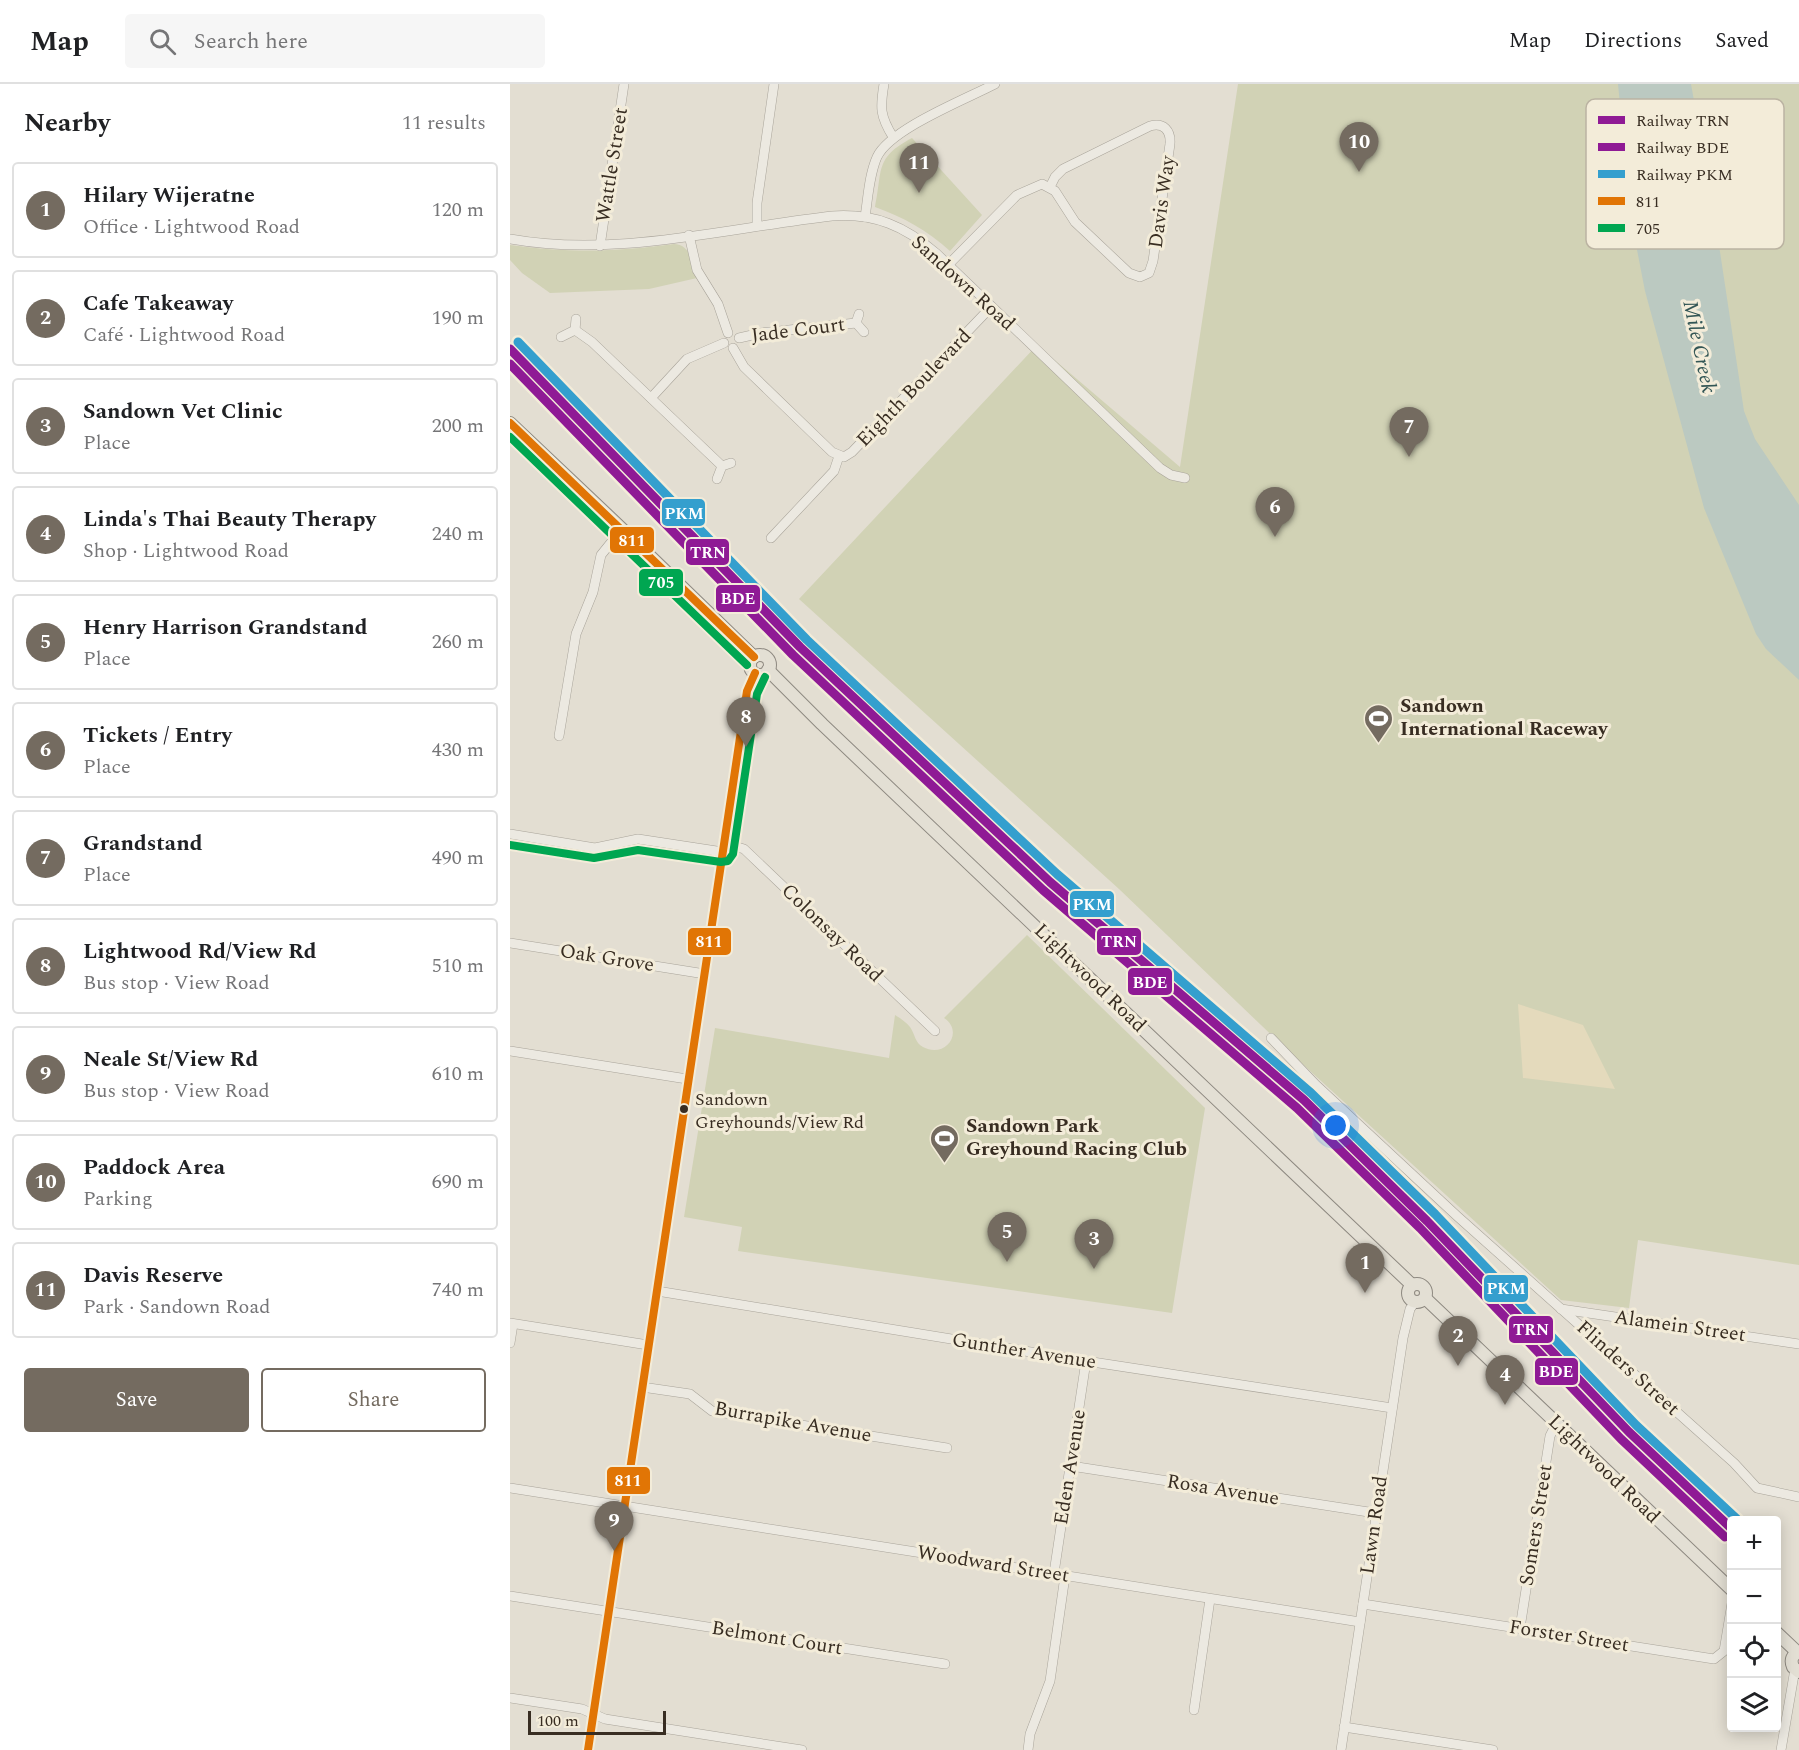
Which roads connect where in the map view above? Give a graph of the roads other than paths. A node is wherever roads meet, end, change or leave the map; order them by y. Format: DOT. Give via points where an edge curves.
graph roads {
  1 [pos="624,84"];
  2 [pos="774,84"];
  3 [pos="884,84"];
  4 [pos="995,84"];
  5 [pos="893,136"];
  6 [pos="1050,187"];
  7 [pos="865,217"];
  8 [pos="757,226"];
  9 [pos="689,235"];
  10 [pos="510,239"];
  11 [pos="600,246"];
  12 [pos="948,266"];
  13 [pos="991,307"];
  14 [pos="576,319"];
  15 [pos="575,330"];
  16 [pos="864,332"];
  17 [pos="561,336"];
  18 [pos="726,338"];
  19 [pos="739,338"];
  20 [pos="733,348"];
  21 [pos="651,398"];
  22 [pos="510,423"];
  23 [pos="839,456"];
  24 [pos="1185,478"];
  25 [pos="717,479"];
  26 [pos="622,529"];
  27 [pos="771,538"];
  28 [pos="754,657"];
  29 [pos="768,670"];
  30 [pos="755,673"];
  31 [pos="560,736"];
  32 [pos="510,834"];
  33 [pos="723,848"];
  34 [pos="510,943"];
  35 [pos="705,974"];
  36 [pos="935,1031"];
  37 [pos="1271,1038"];
  38 [pos="510,1051"];
  39 [pos="687,1079"];
  40 [pos="657,1291"];
  41 [pos="1420,1300"];
  42 [pos="1562,1309"];
  43 [pos="511,1324"];
  44 [pos="510,1343"];
  45 [pos="1799,1344"];
  46 [pos="648,1345"];
  47 [pos="1086,1361"];
  48 [pos="642,1387"];
  49 [pos="1392,1408"];
  50 [pos="1556,1424"];
  51 [pos="947,1448"];
  52 [pos="1071,1466"];
  53 [pos="510,1488"];
  54 [pos="1799,1497"];
  55 [pos="625,1506"];
  56 [pos="1375,1513"];
  57 [pos="1054,1574"];
  58 [pos="1065,1576"];
  59 [pos="1727,1586"];
  60 [pos="510,1596"];
  61 [pos="1210,1599"];
  62 [pos="1363,1604"];
  63 [pos="609,1612"];
  64 [pos="1360,1622"];
  65 [pos="1728,1624"];
  66 [pos="1520,1628"];
  67 [pos="1781,1637"];
  68 [pos="1798,1652"];
  69 [pos="945,1664"];
  70 [pos="1797,1670"];
  71 [pos="510,1698"];
  72 [pos="1194,1710"];
  73 [pos="594,1715"];
  74 [pos="1344,1727"];
  75 [pos="588,1750"];
  76 [pos="802,1750"];
  77 [pos="1028,1750"];
  78 [pos="1341,1750"];
  79 [pos="1493,1750"];
  80 [pos="1781,1750"];
  1 -- 11 [label="street, Wattle Street"];
  2 -- 8 [label="street"];
  3 -- 5 [label="street" via="882,114"];
  4 -- 5 [label="street"];
  5 -- 7 [label="street" via="875,163"];
  6 -- 6 [label="street, Davis Way" via="1074,222 1129,273 1140,277 1149,273 1170,144 1164,127 1150,126 1063,170"];
  6 -- 12 [label="street" via="1038,184 1017,195"];
  7 -- 8 [label="street, Sandown Road" via="832,216"];
  7 -- 12 [label="street, Sandown Road" via="911,233"];
  8 -- 9 [label="street, Sandown Road"];
  9 -- 11 [label="street, Sandown Road"];
  9 -- 18 [label="street" via="697,270 718,304"];
  10 -- 11 [label="street, Sandown Road"];
  12 -- 13 [label="street, Sandown Road"];
  13 -- 23 [label="street, Eighth Boulevard" via="848,456"];
  13 -- 24 [label="street, Sandown Road" via="1160,468"];
  14 -- 15 [label="street"];
  15 -- 17 [label="street"];
  15 -- 21 [label="street"];
  16 -- 19 [label="street, Jade Court" via="857,318"];
  18 -- 19 [label="street" via="736,334"];
  18 -- 20 [label="street" via="727,347"];
  18 -- 21 [label="street" via="689,357"];
  19 -- 20 [label="street" via="738,346"];
  20 -- 23 [label="street, Eighth Boulevard" via="744,368"];
  21 -- 25 [label="street" via="727,465"];
  22 -- 26 [label="main road"];
  23 -- 27 [label="street" via="834,471"];
  26 -- 28 [label="main road"];
  26 -- 31 [label="street" via="601,555 593,592 575,637"];
  28 -- 29 [label="main road" via="766,657 770,663"];
  28 -- 30 [label="main road" via="750,665"];
  29 -- 30 [label="main road"];
  29 -- 41 [label="main road, Lightwood Road" via="1412,1285 1409,1296"];
  30 -- 33 [label="street" via="747,692"];
  32 -- 33 [label="street, Colonsay Road" via="596,848 638,839"];
  33 -- 35 [label="street"];
  33 -- 36 [label="street, Colonsay Road" via="744,849"];
  34 -- 35 [label="street, Oak Grove"];
  35 -- 39 [label="street"];
  37 -- 42 [label="street, Flinders Street" via="1457,1216"];
  38 -- 39 [label="street"];
  39 -- 40 [label="street"];
  40 -- 46 [label="street"];
  40 -- 47 [label="street, Gunther Avenue"];
  41 -- 49 [label="street, Lawn Road" via="1410,1309"];
  41 -- 50 [label="main road, Lightwood Road"];
  42 -- 45 [label="street, Alamein Street"];
  42 -- 54 [label="street, Flinders Street" via="1757,1488"];
  43 -- 44 [label="street"];
  43 -- 46 [label="street"];
  46 -- 48 [label="street"];
  47 -- 49 [label="street, Gunther Avenue"];
  47 -- 52 [label="street, Eden Avenue"];
  48 -- 51 [label="street, Burrapike Avenue" via="690,1394 712,1412"];
  48 -- 55 [label="street"];
  49 -- 56 [label="street, Lawn Road"];
  50 -- 59 [label="main road, Lightwood Road"];
  50 -- 66 [label="street, Somers Street" via="1550,1436"];
  52 -- 56 [label="street, Rosa Avenue"];
  52 -- 57 [label="street, Eden Avenue"];
  53 -- 55 [label="street, Woodward Street"];
  55 -- 57 [label="street, Woodward Street"];
  55 -- 63 [label="street"];
  56 -- 62 [label="street, Lawn Road"];
  57 -- 58 [label="street, Woodward Street"];
  58 -- 61 [label="street, Woodward Street"];
  58 -- 77 [label="street" via="1050,1681"];
  60 -- 63 [label="street, Belmont Court"];
  61 -- 64 [label="street, Woodward Street"];
  61 -- 72 [label="street"];
  62 -- 64 [label="street, Lawn Road"];
  62 -- 66 [label="street, Forster Street"];
  63 -- 69 [label="street, Belmont Court"];
  63 -- 73 [label="street"];
  64 -- 74 [label="street, Lawn Road"];
  65 -- 66 [label="street, Forster Street" via="1724,1651 1714,1659"];
  67 -- 68 [label="main road"];
  68 -- 70 [label="main road" via="1792,1660"];
  70 -- 80 [label="street"];
  71 -- 73 [label="street" via="582,1708"];
  73 -- 75 [label="street"];
  73 -- 76 [label="street"];
  74 -- 78 [label="street, Lawn Road"];
  74 -- 79 [label="street"];
}
